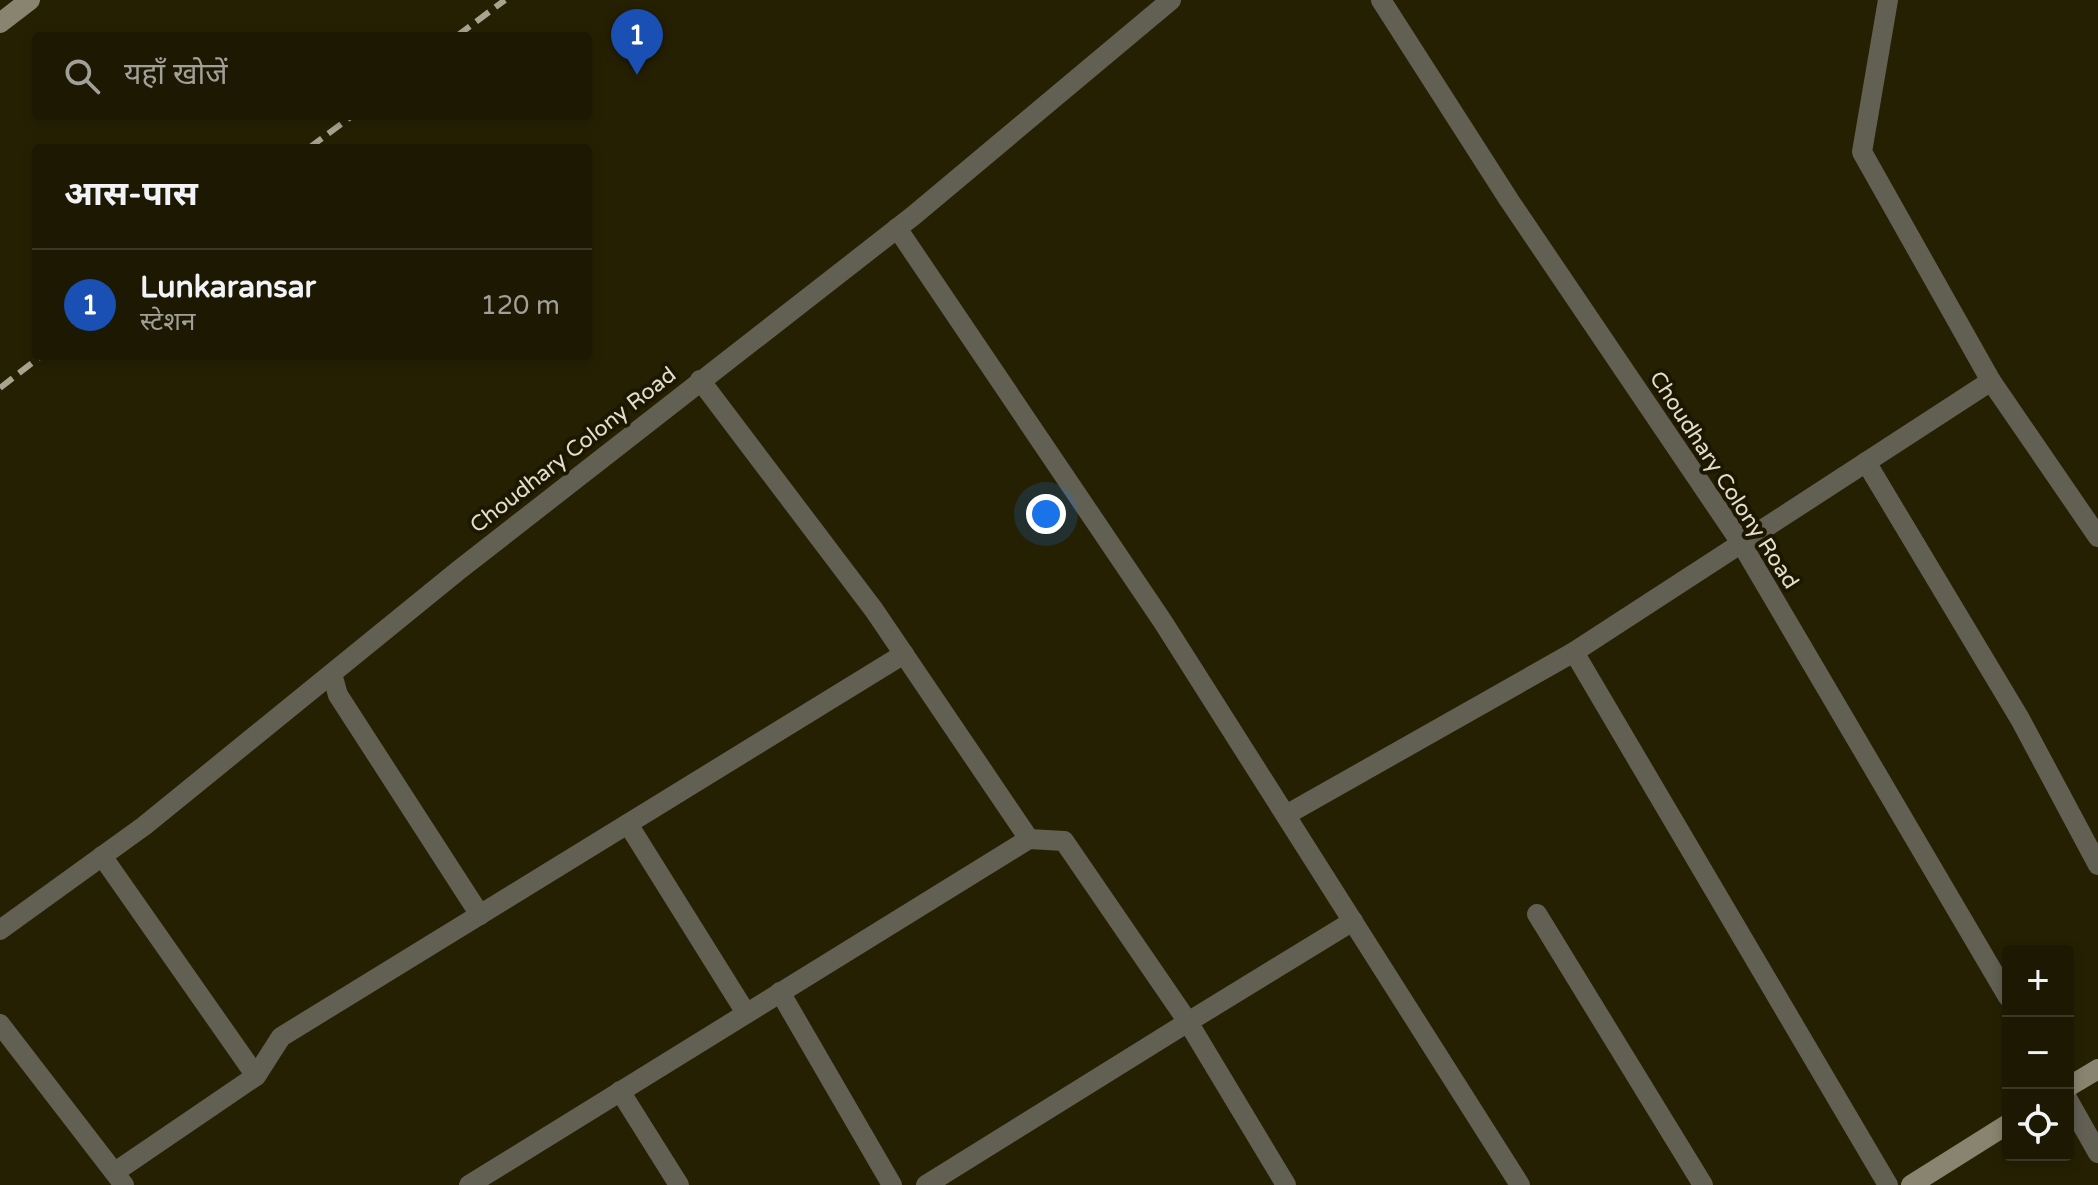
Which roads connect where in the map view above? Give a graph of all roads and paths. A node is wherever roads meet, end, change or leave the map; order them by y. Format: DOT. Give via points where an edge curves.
graph roads {
  1 [pos="30,0"];
  2 [pos="1171,0"];
  3 [pos="1381,0"];
  4 [pos="1888,0"];
  5 [pos="0,23"];
  6 [pos="897,228"];
  7 [pos="700,380"];
  8 [pos="1991,381"];
  9 [pos="1866,462"];
  10 [pos="2098,537"];
  11 [pos="1741,543"];
  12 [pos="1574,652"];
  13 [pos="904,654"];
  14 [pos="332,674"];
  15 [pos="1286,815"];
  16 [pos="628,824"];
  17 [pos="1029,839"];
  18 [pos="102,856"];
  19 [pos="2098,865"];
  20 [pos="1537,914"];
  21 [pos="480,915"];
  22 [pos="1353,921"];
  23 [pos="0,930"];
  24 [pos="2002,987"];
  25 [pos="780,992"];
  26 [pos="746,1013"];
  27 [pos="1188,1022"];
  28 [pos="0,1024"];
  29 [pos="2098,1069"];
  30 [pos="256,1076"];
  31 [pos="2074,1083"];
  32 [pos="620,1091"];
  33 [pos="2074,1111"];
  34 [pos="2002,1128"];
  35 [pos="2098,1153"];
  36 [pos="120,1179"];
  37 [pos="469,1185"];
  38 [pos="679,1185"];
  39 [pos="892,1185"];
  40 [pos="926,1185"];
  41 [pos="1286,1185"];
  42 [pos="1520,1185"];
  43 [pos="1703,1185"];
  44 [pos="1888,1185"];
  45 [pos="1911,1185"];
  1 -- 5 [label="street"];
  2 -- 6 [label="street, Choudhary Colony Road"];
  3 -- 11 [label="street, Choudhary Colony Road"];
  4 -- 8 [label="street" via="1862,152"];
  6 -- 7 [label="street, Choudhary Colony Road"];
  6 -- 15 [label="street" via="1163,622"];
  7 -- 13 [label="street"];
  7 -- 14 [label="street, Choudhary Colony Road"];
  8 -- 9 [label="street"];
  8 -- 10 [label="street"];
  9 -- 11 [label="street"];
  9 -- 19 [label="street" via="2020,719"];
  11 -- 12 [label="street"];
  11 -- 24 [label="street, Choudhary Colony Road"];
  12 -- 15 [label="street"];
  12 -- 44 [label="street"];
  13 -- 16 [label="street"];
  13 -- 17 [label="street"];
  14 -- 18 [label="street, Choudhary Colony Road"];
  14 -- 21 [label="street" via="338,695"];
  15 -- 22 [label="street"];
  16 -- 21 [label="street"];
  16 -- 26 [label="street"];
  17 -- 25 [label="street"];
  17 -- 27 [label="street" via="1064,841"];
  18 -- 23 [label="street, Choudhary Colony Road"];
  18 -- 30 [label="street"];
  20 -- 43 [label="street"];
  21 -- 30 [label="street" via="281,1037"];
  22 -- 27 [label="street"];
  22 -- 42 [label="street"];
  25 -- 26 [label="street"];
  25 -- 39 [label="street"];
  26 -- 32 [label="street"];
  27 -- 40 [label="street"];
  27 -- 41 [label="street"];
  28 -- 36 [label="street"];
  29 -- 31 [label="street"];
  30 -- 36 [label="street"];
  32 -- 37 [label="street"];
  32 -- 38 [label="street"];
  33 -- 35 [label="street"];
  34 -- 45 [label="street"];
}
